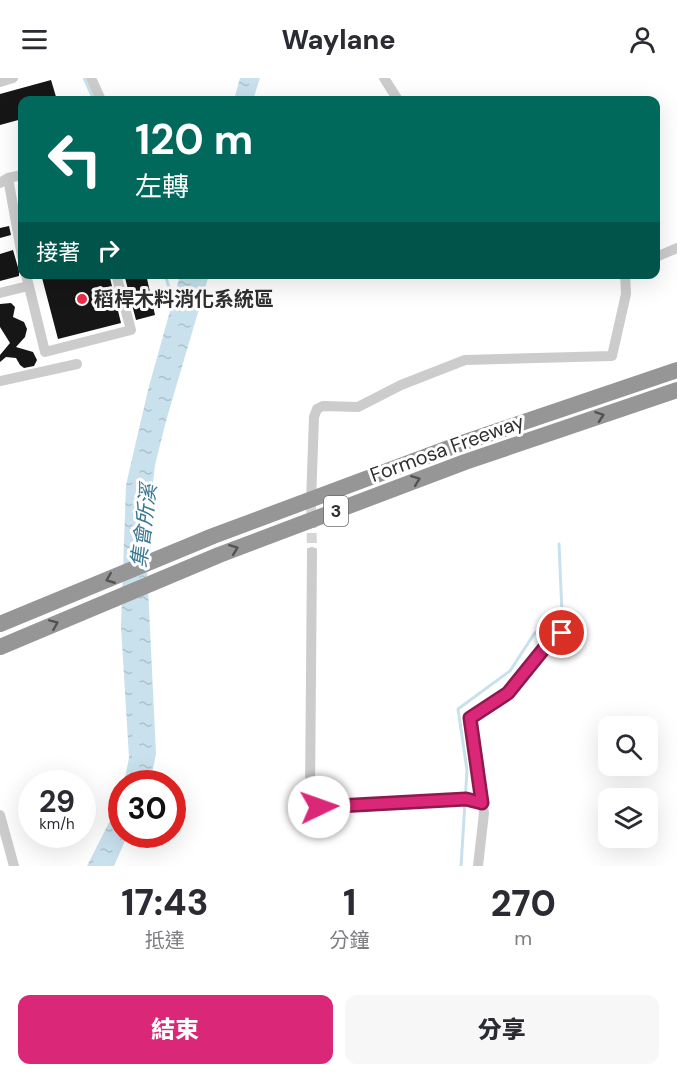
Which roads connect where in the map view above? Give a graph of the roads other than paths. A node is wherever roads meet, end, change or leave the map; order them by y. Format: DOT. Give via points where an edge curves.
graph roads {
  1 [pos="13,78"];
  2 [pos="91,78"];
  3 [pos="384,78"];
  4 [pos="0,81"];
  5 [pos="99,96"];
  6 [pos="395,96"];
  7 [pos="4,181"];
  8 [pos="18,239"];
  9 [pos="677,248"];
  10 [pos="660,255"];
  11 [pos="117,279"];
  12 [pos="625,279"];
  13 [pos="27,280"];
  14 [pos="0,293"];
  15 [pos="77,364"];
  16 [pos="677,370"];
  17 [pos="0,381"];
  18 [pos="677,390"];
  19 [pos="311,503"];
  20 [pos="312,552"];
  21 [pos="0,624"];
  22 [pos="562,633"];
  23 [pos="0,647"];
  24 [pos="482,803"];
  25 [pos="0,814"];
  26 [pos="14,866"];
  27 [pos="478,866"];
  1 -- 4 [label="street"];
  2 -- 5 [label="street"];
  3 -- 6 [label="street"];
  7 -- 8 [label="street"];
  9 -- 10 [label="street"];
  11 -- 13 [label="street" via="130,330 45,352"];
  12 -- 19 [label="street" via="626,294 612,356 465,360 358,407 317,409"];
  13 -- 14 [label="street"];
  15 -- 17 [label="street"];
  16 -- 21 [label="highway, Formosa Freeway / 3, one-way, bridge" via="452,447 213,536"];
  23 -- 18 [label="highway, Formosa Freeway / 3, one-way, bridge" via="241,546 465,462"];
  20 -- 24 [label="street" via="313,802 319,807 466,799"];
  22 -- 24 [label="street" via="546,646 508,693 470,718"];
  24 -- 27 [label="street"];
  25 -- 26 [label="street"];
}
